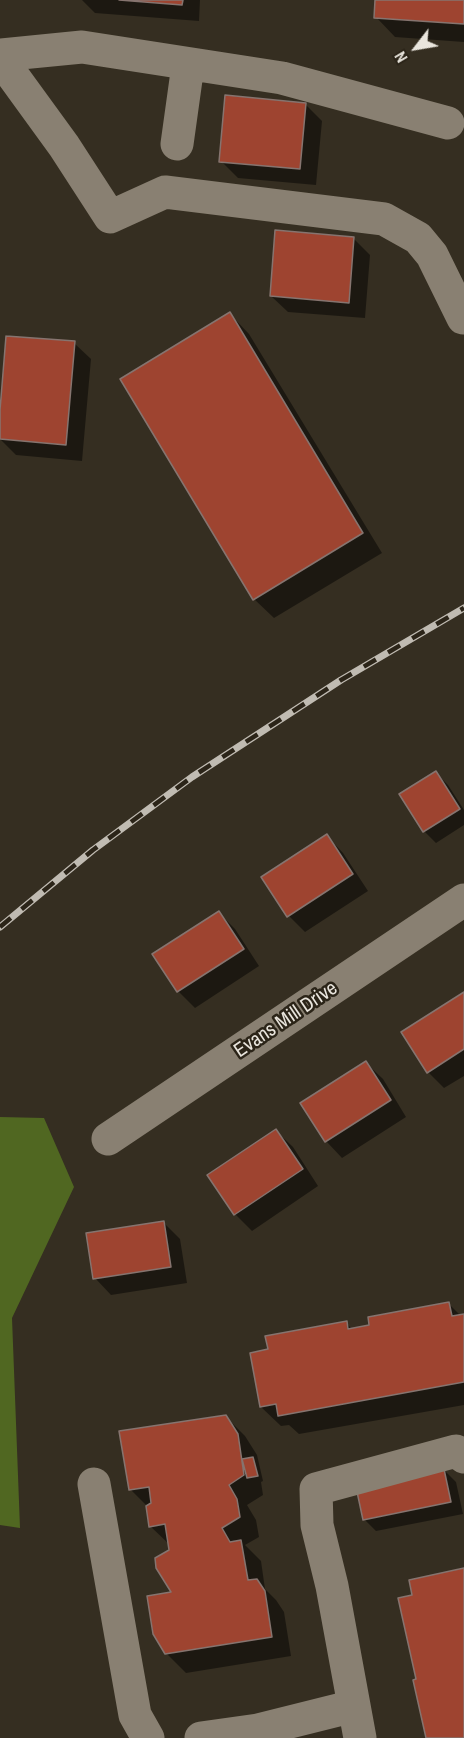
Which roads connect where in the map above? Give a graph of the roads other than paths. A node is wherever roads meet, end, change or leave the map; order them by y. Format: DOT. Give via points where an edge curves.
graph roads {
  1 [pos="0,57"];
  2 [pos="188,65"];
  3 [pos="448,123"];
  4 [pos="177,144"];
  5 [pos="463,318"];
  6 [pos="464,900"];
  7 [pos="108,1139"];
  8 [pos="464,1457"];
  9 [pos="94,1484"];
  10 [pos="354,1706"];
  11 [pos="259,1734"];
  12 [pos="148,1738"];
  13 [pos="201,1738"];
  14 [pos="360,1738"];
  1 -- 2 [label="street" via="82,48"];
  1 -- 5 [label="street" via="110,217 165,192 384,219 418,238 432,255"];
  2 -- 3 [label="street" via="282,78"];
  2 -- 4 [label="street"];
  6 -- 7 [label="street, Evans Mill Drive"];
  8 -- 10 [label="street" via="456,1451 316,1489 317,1526"];
  9 -- 12 [label="street" via="135,1715"];
  10 -- 11 [label="street"];
  10 -- 14 [label="street"];
  11 -- 13 [label="street"];
}
